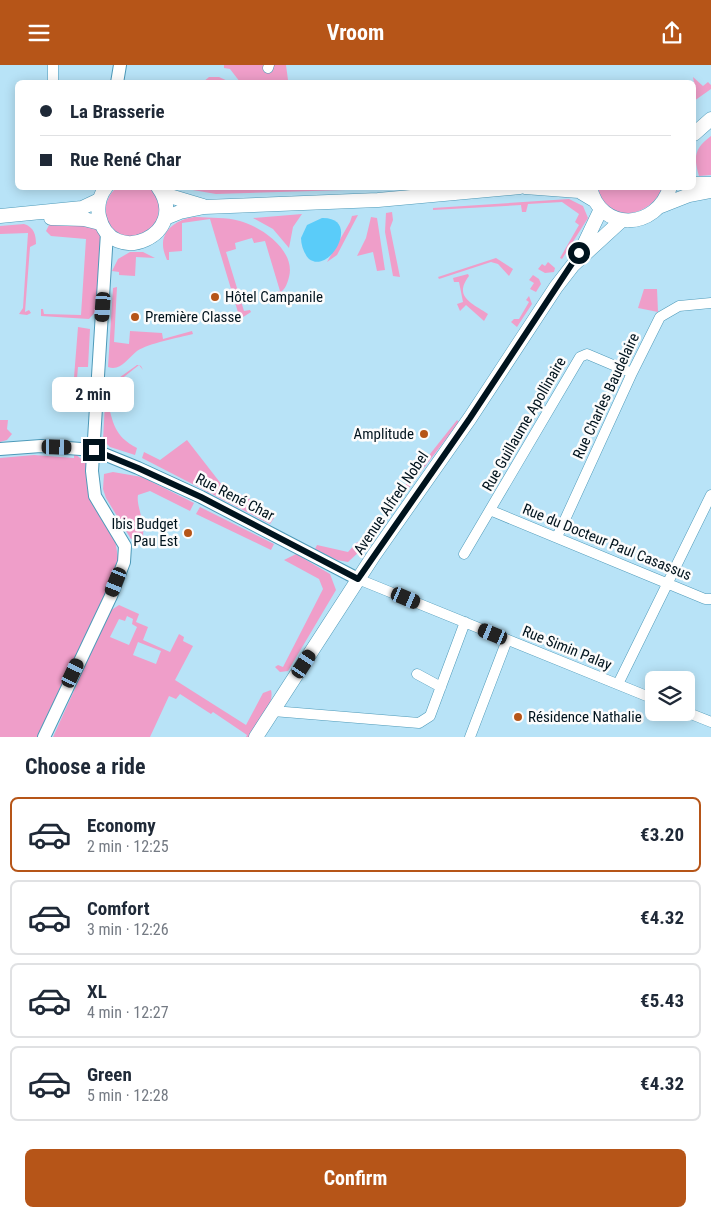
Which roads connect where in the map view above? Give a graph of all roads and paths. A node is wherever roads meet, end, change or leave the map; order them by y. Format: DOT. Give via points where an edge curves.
graph roads {
  1 [pos="53,65"];
  2 [pos="120,65"];
  3 [pos="53,80"];
  4 [pos="118,80"];
  5 [pos="711,108"];
  6 [pos="711,119"];
  7 [pos="696,120"];
  8 [pos="696,132"];
  9 [pos="696,183"];
  10 [pos="711,184"];
  11 [pos="104,190"];
  12 [pos="487,190"];
  13 [pos="566,190"];
  14 [pos="669,190"];
  15 [pos="160,191"];
  16 [pos="711,191"];
  17 [pos="595,199"];
  18 [pos="99,200"];
  19 [pos="661,206"];
  20 [pos="204,207"];
  21 [pos="0,216"];
  22 [pos="165,219"];
  23 [pos="622,220"];
  24 [pos="104,228"];
  25 [pos="127,243"];
  26 [pos="107,258"];
  27 [pos="573,265"];
  28 [pos="711,303"];
  29 [pos="632,373"];
  30 [pos="0,449"];
  31 [pos="94,450"];
  32 [pos="711,495"];
  33 [pos="492,511"];
  34 [pos="557,537"];
  35 [pos="464,554"];
  36 [pos="358,579"];
  37 [pos="669,583"];
  38 [pos="711,599"];
  39 [pos="465,622"];
  40 [pos="507,639"];
  41 [pos="417,674"];
  42 [pos="618,684"];
  43 [pos="441,687"];
  44 [pos="645,695"];
  45 [pos="273,711"];
  46 [pos="695,716"];
  47 [pos="711,723"];
  48 [pos="44,737"];
  49 [pos="256,737"];
  50 [pos="470,737"];
  1 -- 3 [label="street"];
  2 -- 4 [label="street"];
  5 -- 7 [label="main road"];
  6 -- 8 [label="main road"];
  9 -- 10 [label="main road"];
  11 -- 18 [label="main road"];
  12 -- 20 [label="main road" via="378,200"];
  13 -- 17 [label="main road" via="580,191"];
  14 -- 19 [label="main road"];
  15 -- 20 [label="main road"];
  15 -- 22 [label="main road" via="166,202"];
  16 -- 19 [label="main road"];
  17 -- 23 [label="main road"];
  17 -- 27 [label="main road, Avenue Alfred Nobel" via="593,229"];
  18 -- 21 [label="main road" via="82,208"];
  18 -- 24 [label="main road" via="98,212"];
  19 -- 23 [label="main road" via="643,218"];
  20 -- 22 [label="main road"];
  21 -- 24 [label="main road" via="84,219"];
  22 -- 25 [label="main road" via="148,240"];
  23 -- 27 [label="main road, Avenue Alfred Nobel"];
  24 -- 25 [label="main road" via="116,240"];
  24 -- 26 [label="street"];
  25 -- 26 [label="street"];
  26 -- 31 [label="street"];
  27 -- 36 [label="main road, Avenue Alfred Nobel"];
  28 -- 29 [label="street, Rue Charles Baudelaire" via="679,306 660,317"];
  29 -- 33 [label="street, Rue Guillaume Apollinaire" via="587,354 580,357"];
  29 -- 34 [label="street, Rue Charles Baudelaire"];
  30 -- 31 [label="street, Rue René Char" via="41,446"];
  31 -- 36 [label="street, Rue René Char" via="201,497"];
  31 -- 48 [label="street" via="93,489 125,546 125,555 111,596"];
  32 -- 37 [label="street"];
  33 -- 34 [label="street, Rue du Docteur Paul Casassus"];
  33 -- 35 [label="street, Rue Guillaume Apollinaire"];
  34 -- 37 [label="street, Rue du Docteur Paul Casassus"];
  36 -- 39 [label="street, Rue Simin Palay"];
  36 -- 45 [label="main road, Avenue Alfred Nobel"];
  37 -- 38 [label="street, Rue du Docteur Paul Casassus"];
  37 -- 42 [label="street"];
  39 -- 40 [label="street, Rue Simin Palay"];
  39 -- 43 [label="street"];
  40 -- 42 [label="street, Rue Simin Palay"];
  40 -- 50 [label="street"];
  41 -- 43 [label="street"];
  42 -- 44 [label="street, Rue Simin Palay"];
  43 -- 45 [label="street" via="430,716 419,723"];
  45 -- 49 [label="main road, Avenue Alfred Nobel"];
  46 -- 47 [label="street"];
}
